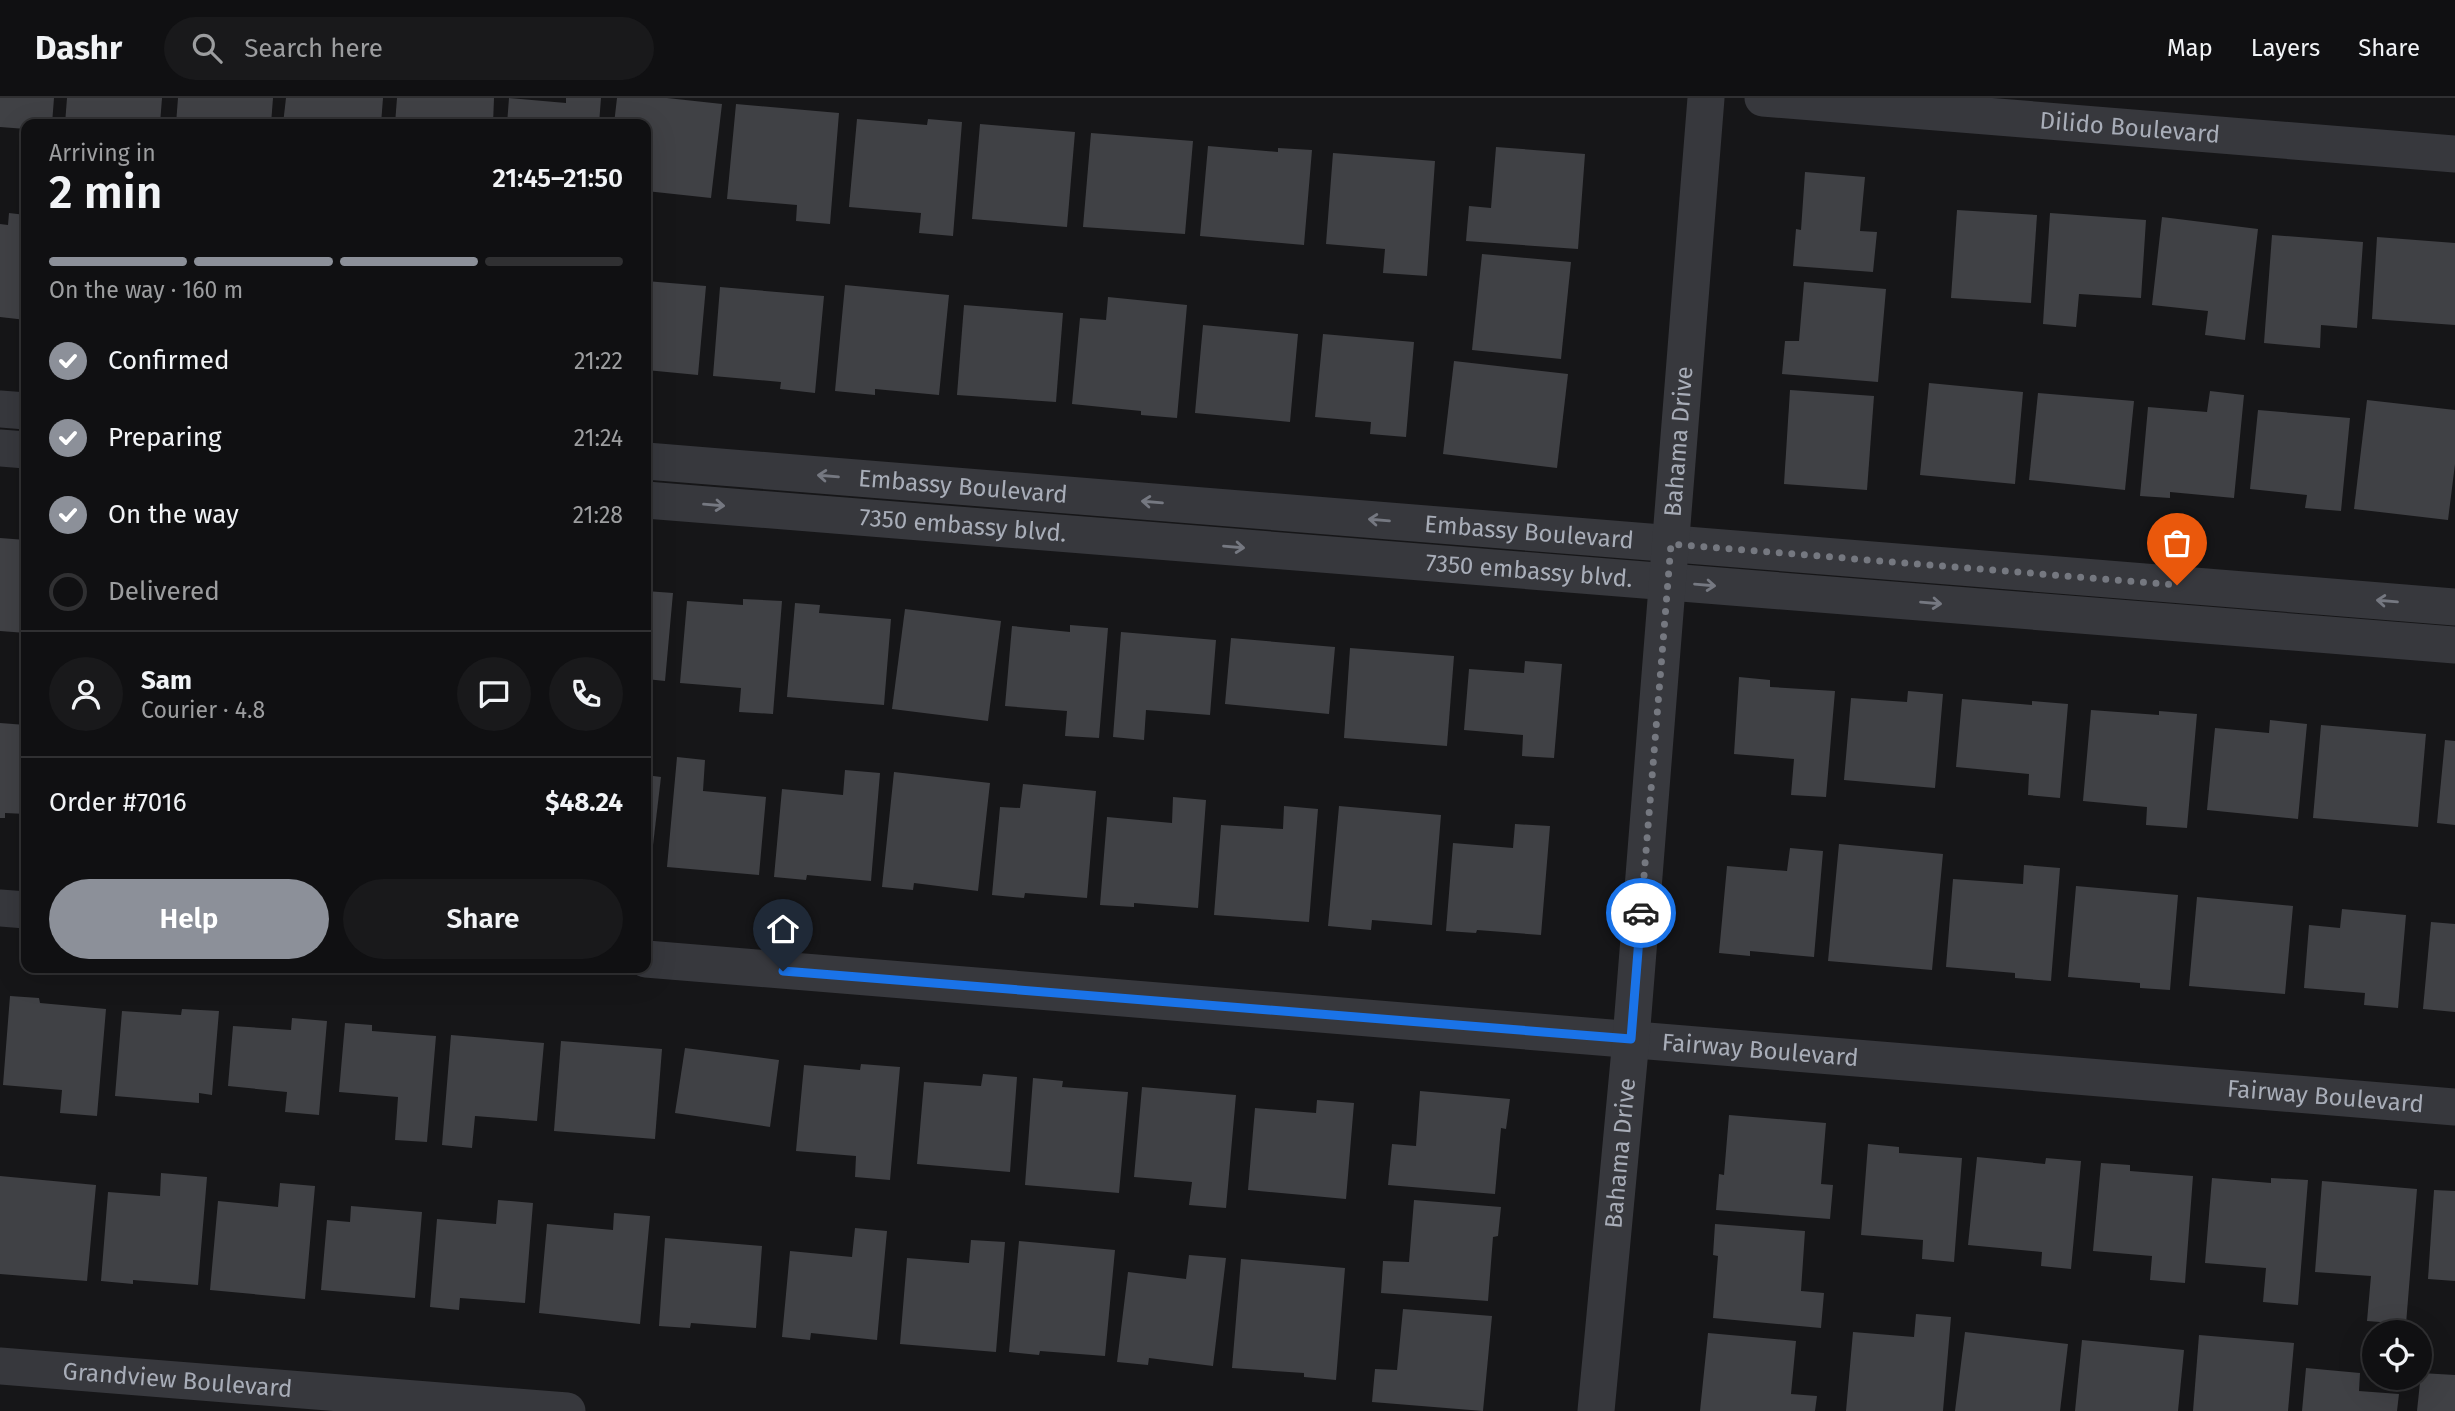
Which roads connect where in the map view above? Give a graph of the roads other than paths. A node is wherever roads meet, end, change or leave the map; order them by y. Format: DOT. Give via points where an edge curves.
graph roads {
  1 [pos="1706,98"];
  2 [pos="1763,98"];
  3 [pos="2455,154"];
  4 [pos="0,409"];
  5 [pos="21,411"];
  6 [pos="0,448"];
  7 [pos="21,450"];
  8 [pos="651,461"];
  9 [pos="651,500"];
  10 [pos="1671,544"];
  11 [pos="1669,582"];
  12 [pos="2455,607"];
  13 [pos="2455,645"];
  14 [pos="0,908"];
  15 [pos="21,910"];
  16 [pos="651,960"];
  17 [pos="1631,1039"];
  18 [pos="2455,1107"];
  19 [pos="0,1366"];
  20 [pos="567,1411"];
  21 [pos="1596,1411"];
  1 -- 10 [label="street, Bahama Drive"];
  2 -- 3 [label="street, Dilido Boulevard"];
  4 -- 5 [label="street"];
  6 -- 7 [label="street"];
  10 -- 8 [label="street, Embassy Boulevard, one-way"];
  9 -- 11 [label="street, 7350 embassy blvd., one-way"];
  10 -- 11 [label="street, Bahama Drive"];
  12 -- 10 [label="street, Embassy Boulevard, one-way"];
  11 -- 13 [label="street, 7350 embassy blvd., one-way"];
  11 -- 17 [label="street, Bahama Drive"];
  14 -- 15 [label="street"];
  16 -- 17 [label="street, Fairway Boulevard"];
  17 -- 18 [label="street, Fairway Boulevard"];
  17 -- 21 [label="street, Bahama Drive"];
  19 -- 20 [label="street, Grandview Boulevard"];
}
